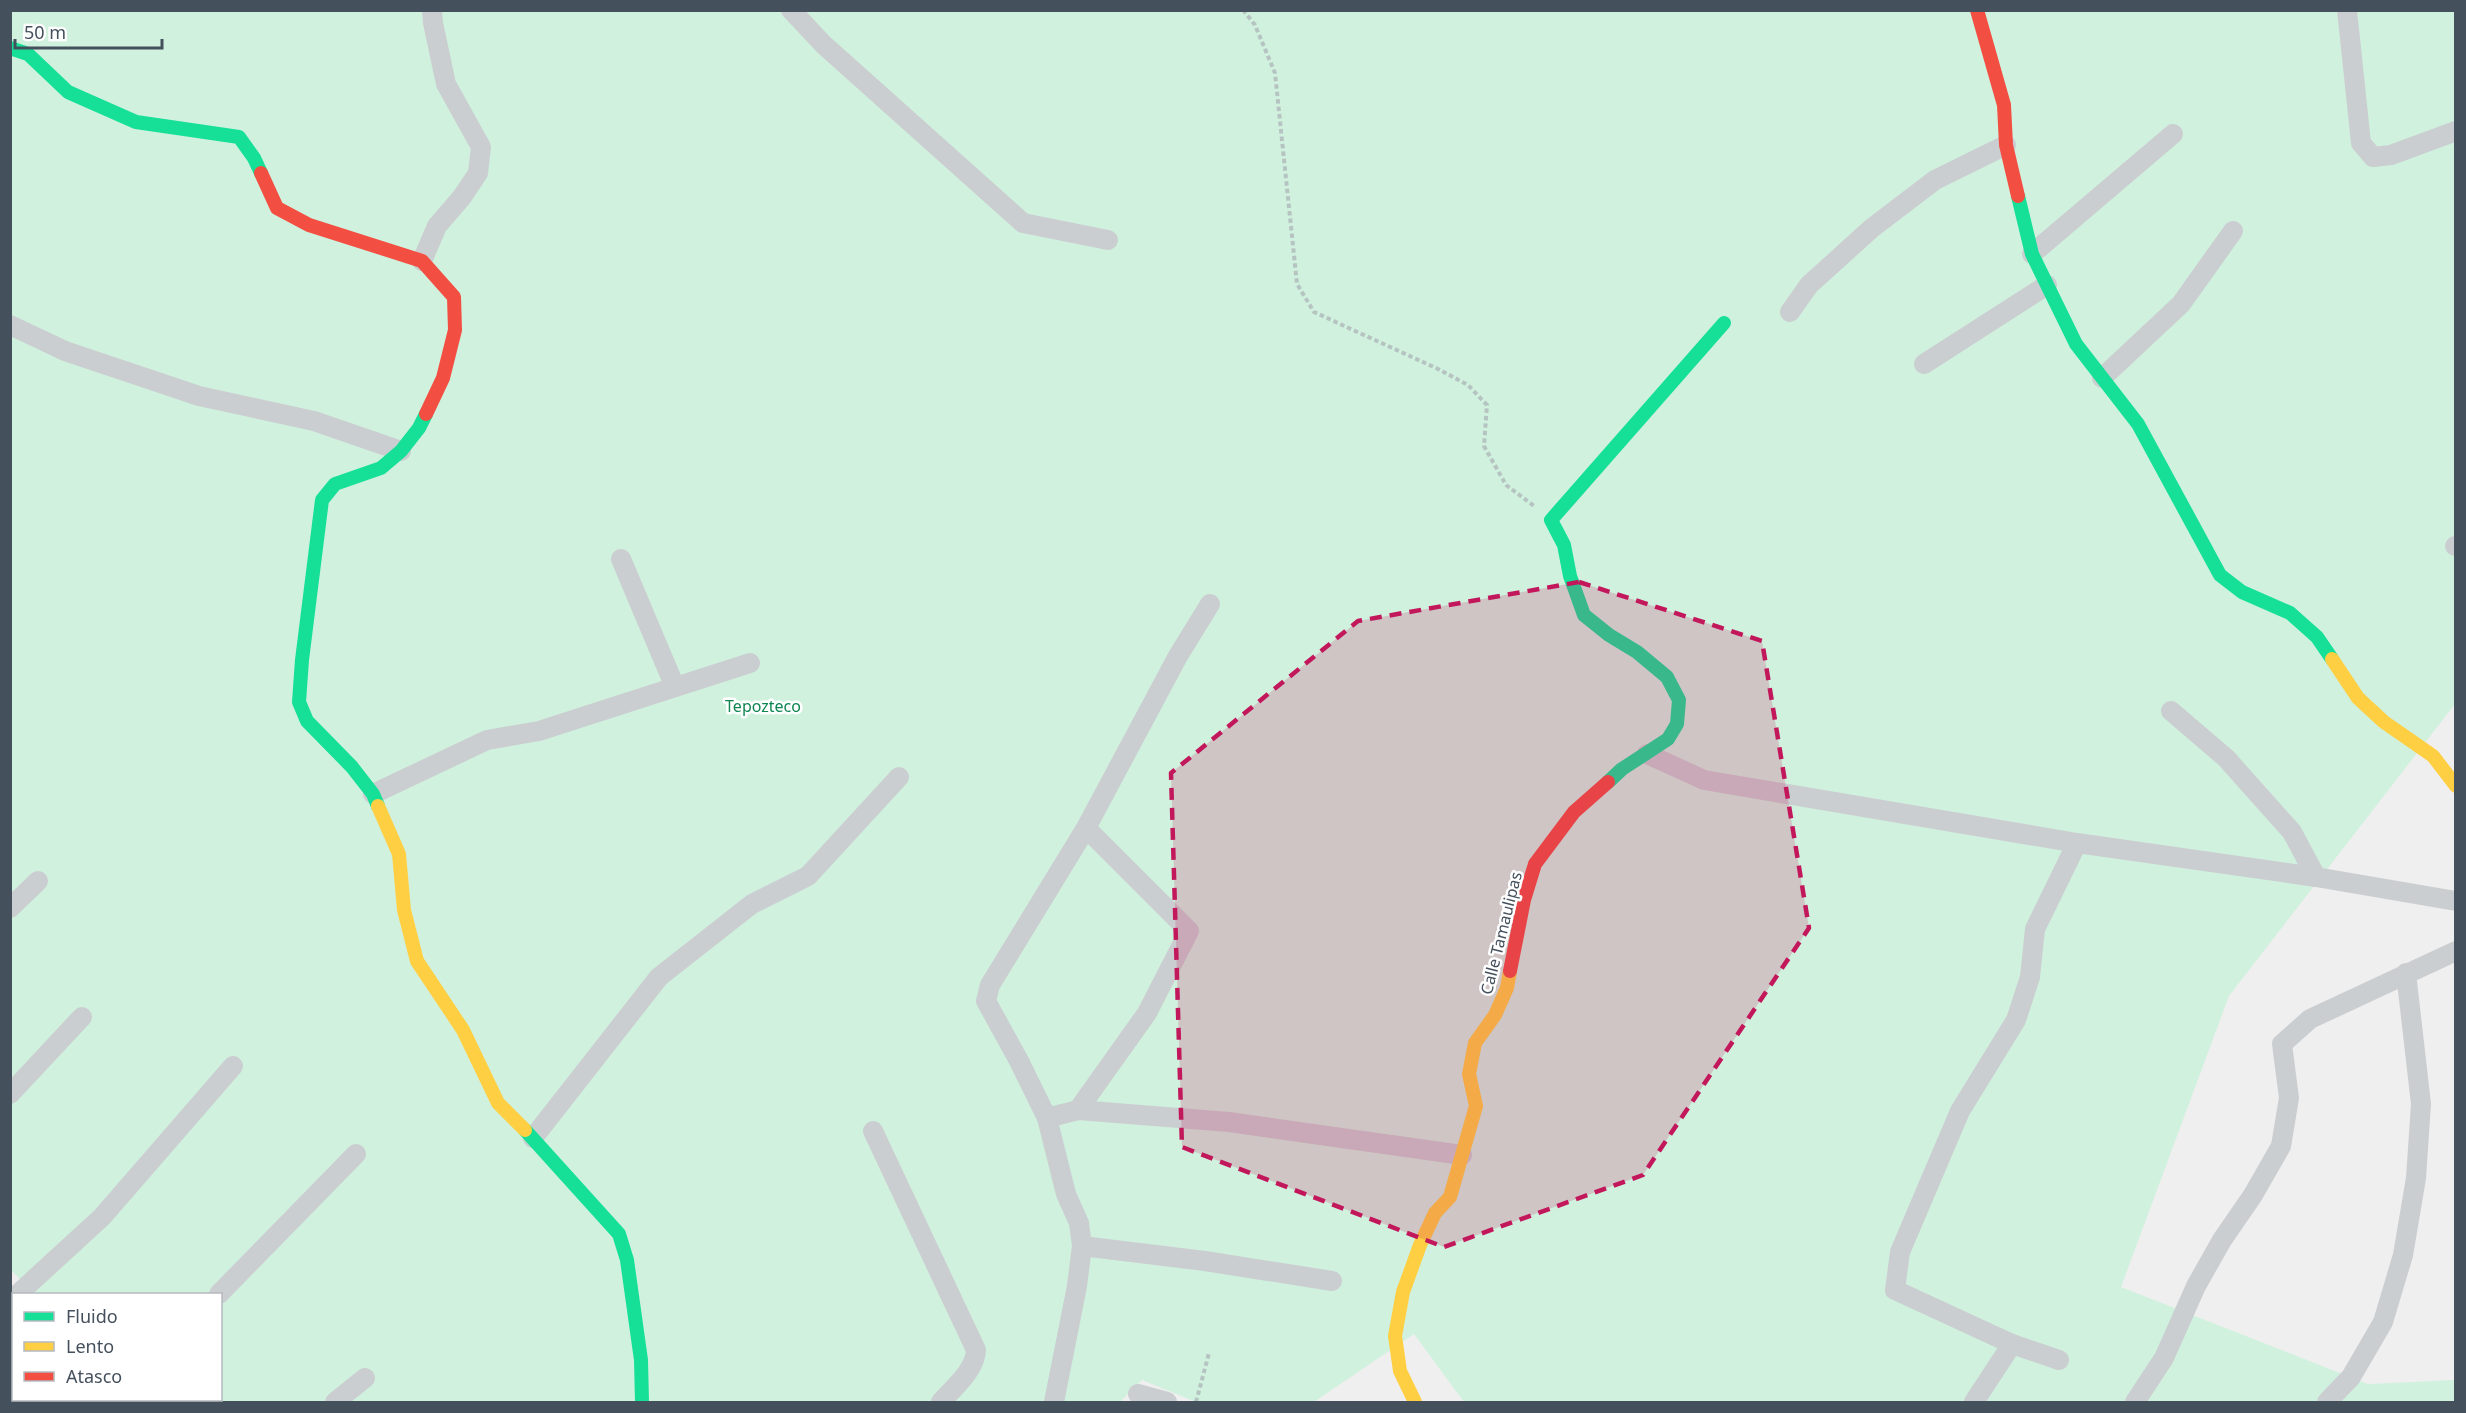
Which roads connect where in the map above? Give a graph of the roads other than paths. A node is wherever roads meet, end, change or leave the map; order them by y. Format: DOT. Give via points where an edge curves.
graph roads {
  1 [pos="432,10"];
  2 [pos="791,10"];
  3 [pos="1977,10"];
  4 [pos="2348,10"];
  5 [pos="10,48"];
  6 [pos="2456,131"];
  7 [pos="2173,134"];
  8 [pos="2006,146"];
  9 [pos="2233,231"];
  10 [pos="1108,240"];
  11 [pos="2032,254"];
  12 [pos="422,261"];
  13 [pos="2047,285"];
  14 [pos="1790,312"];
  15 [pos="1724,323"];
  16 [pos="10,325"];
  17 [pos="1924,364"];
  18 [pos="2103,378"];
  19 [pos="401,451"];
  20 [pos="621,559"];
  21 [pos="1209,603"];
  22 [pos="750,663"];
  23 [pos="675,687"];
  24 [pos="2171,711"];
  25 [pos="1647,754"];
  26 [pos="899,777"];
  27 [pos="2456,786"];
  28 [pos="373,794"];
  29 [pos="1086,828"];
  30 [pos="2077,843"];
  31 [pos="2316,877"];
  32 [pos="38,881"];
  33 [pos="2456,901"];
  34 [pos="10,908"];
  35 [pos="2456,951"];
  36 [pos="2406,973"];
  37 [pos="82,1017"];
  38 [pos="233,1066"];
  39 [pos="10,1094"];
  40 [pos="1078,1110"];
  41 [pos="1047,1118"];
  42 [pos="873,1131"];
  43 [pos="532,1138"];
  44 [pos="356,1154"];
  45 [pos="1462,1155"];
  46 [pos="1082,1246"];
  47 [pos="1332,1281"];
  48 [pos="19,1293"];
  49 [pos="220,1293"];
  50 [pos="2012,1344"];
  51 [pos="2059,1360"];
  52 [pos="365,1378"];
  53 [pos="1138,1394"];
  54 [pos="335,1402"];
  55 [pos="642,1402"];
  56 [pos="940,1402"];
  57 [pos="1054,1402"];
  58 [pos="1167,1402"];
  59 [pos="1415,1402"];
  60 [pos="1974,1402"];
  61 [pos="2135,1402"];
  62 [pos="2327,1402"];
  1 -- 12 [label="street" via="446,84 481,147 478,173 437,226"];
  2 -- 10 [label="street" via="824,45 1023,223"];
  3 -- 8 [label="street" via="2004,105"];
  4 -- 6 [label="street" via="2361,144 2373,157 2391,155"];
  5 -- 12 [label="street" via="28,54 68,92 136,122 239,137 254,158 277,208 309,225"];
  7 -- 11 [label="street"];
  8 -- 11 [label="street"];
  8 -- 14 [label="street" via="1935,180 1881,221 1809,285"];
  9 -- 18 [label="street" via="2181,304"];
  11 -- 13 [label="street"];
  12 -- 19 [label="street" via="454,297 455,330 444,378 419,428"];
  13 -- 17 [label="street"];
  13 -- 18 [label="street" via="2076,344"];
  15 -- 25 [label="street, Calle Tamaulipas" via="1551,520 1564,545 1584,615 1667,677 1679,700 1677,724 1668,739"];
  16 -- 19 [label="street" via="64,351 200,396 314,422"];
  18 -- 27 [label="street" via="2139,424 2220,575 2242,592 2290,613 2317,637 2358,698 2384,722 2433,756"];
  19 -- 28 [label="street" via="381,468 334,484 322,500 302,660 299,702 308,721"];
  20 -- 23 [label="street"];
  21 -- 29 [label="street"];
  22 -- 23 [label="street"];
  23 -- 28 [label="street" via="539,730 487,740"];
  24 -- 31 [label="street" via="2226,758 2292,832"];
  25 -- 30 [label="street" via="1704,780"];
  25 -- 45 [label="street, Calle Tamaulipas" via="1622,769 1574,812 1535,864 1507,988 1495,1015 1475,1043 1468,1074 1476,1106"];
  26 -- 43 [label="street" via="808,876 752,903 659,977"];
  28 -- 43 [label="street" via="399,854 404,910 417,961 463,1030 498,1103"];
  29 -- 40 [label="street" via="1189,931 1147,1012"];
  29 -- 41 [label="street" via="990,985 986,1001"];
  30 -- 31 [label="street"];
  30 -- 50 [label="street" via="2035,929 2030,977 2016,1020 1960,1111 1900,1252 1894,1290"];
  31 -- 33 [label="street"];
  32 -- 34 [label="street"];
  35 -- 36 [label="street"];
  36 -- 61 [label="street" via="2310,1019 2282,1044 2289,1098 2281,1146 2196,1286 2164,1358"];
  36 -- 62 [label="street" via="2421,1104 2416,1178 2403,1255 2383,1322 2351,1377"];
  37 -- 39 [label="street"];
  38 -- 48 [label="street" via="102,1217"];
  40 -- 41 [label="street"];
  40 -- 45 [label="street" via="1229,1122"];
  41 -- 46 [label="street" via="1066,1194 1079,1223"];
  42 -- 56 [label="street" via="976,1350 972,1366"];
  43 -- 55 [label="street" via="619,1234 627,1260 641,1360"];
  44 -- 49 [label="street"];
  45 -- 59 [label="street, Calle Tamaulipas" via="1450,1197 1436,1213 1420,1245 1403,1292 1395,1336 1400,1371"];
  46 -- 47 [label="street"];
  46 -- 57 [label="street"];
  50 -- 51 [label="street"];
  50 -- 60 [label="street"];
  52 -- 54 [label="street"];
  53 -- 58 [label="street"];
}
